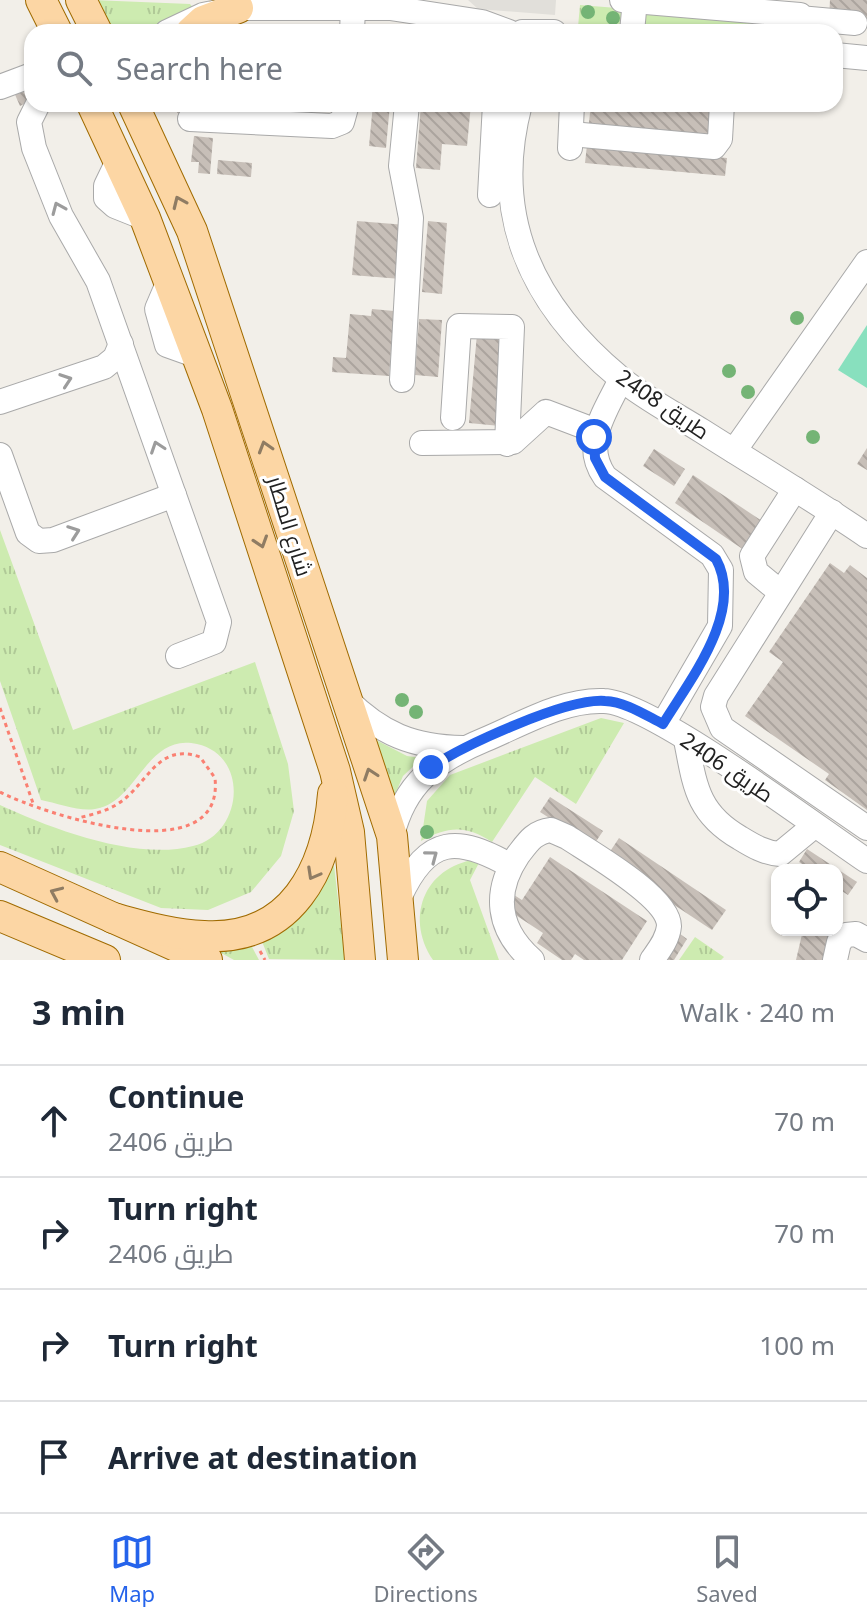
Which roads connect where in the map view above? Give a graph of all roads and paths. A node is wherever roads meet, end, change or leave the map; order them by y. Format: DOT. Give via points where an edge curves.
graph roads {
  1 [pos="81,0"];
  2 [pos="208,0"];
  3 [pos="631,0"];
  4 [pos="390,4"];
  5 [pos="238,8"];
  6 [pos="424,14"];
  7 [pos="799,16"];
  8 [pos="352,20"];
  9 [pos="855,23"];
  10 [pos="93,24"];
  11 [pos="184,24"];
  12 [pos="200,24"];
  13 [pos="473,24"];
  14 [pos="632,24"];
  15 [pos="843,56"];
  16 [pos="867,58"];
  17 [pos="24,78"];
  18 [pos="0,87"];
  19 [pos="34,112"];
  20 [pos="96,112"];
  21 [pos="137,112"];
  22 [pos="156,112"];
  23 [pos="345,112"];
  24 [pos="406,112"];
  25 [pos="495,112"];
  26 [pos="515,112"];
  27 [pos="572,112"];
  28 [pos="722,112"];
  29 [pos="190,119"];
  30 [pos="164,168"];
  31 [pos="490,195"];
  32 [pos="864,272"];
  33 [pos="121,344"];
  34 [pos="621,379"];
  35 [pos="402,380"];
  36 [pos="0,402"];
  37 [pos="453,418"];
  38 [pos="596,431"];
  39 [pos="422,443"];
  40 [pos="507,444"];
  41 [pos="734,451"];
  42 [pos="0,455"];
  43 [pos="795,489"];
  44 [pos="174,495"];
  45 [pos="832,512"];
  46 [pos="867,536"];
  47 [pos="779,591"];
  48 [pos="178,656"];
  49 [pos="343,696"];
  50 [pos="0,708"];
  51 [pos="663,724"];
  52 [pos="686,740"];
  53 [pos="465,748"];
  54 [pos="335,771"];
  55 [pos="0,792"];
  56 [pos="34,806"];
  57 [pos="78,818"];
  58 [pos="814,826"];
  59 [pos="867,828"];
  60 [pos="392,836"];
  61 [pos="867,861"];
  62 [pos="511,866"];
  63 [pos="0,867"];
  64 [pos="400,896"];
  65 [pos="0,916"];
  66 [pos="113,918"];
  67 [pos="0,927"];
  68 [pos="867,940"];
  69 [pos="407,955"];
  70 [pos="61,960"];
  71 [pos="105,960"];
  72 [pos="207,960"];
  73 [pos="360,960"];
  74 [pos="532,960"];
  75 [pos="652,960"];
  76 [pos="835,960"];
  1 -- 10 [label="main road"];
  2 -- 5 [label="main road"];
  3 -- 7 [label="street"];
  3 -- 14 [label="street"];
  4 -- 6 [label="street"];
  4 -- 8 [label="street"];
  5 -- 8 [label="street"];
  5 -- 11 [label="street"];
  5 -- 12 [label="main road"];
  6 -- 13 [label="street"];
  7 -- 9 [label="street"];
  15 -- 16 [label="street"];
  17 -- 18 [label="street"];
  33 -- 19 [label="street, one-way" via="94,271 61,216 34,148 29,122"];
  20 -- 54 [label="main road, شارع المطار, one-way" via="145,218 217,409"];
  21 -- 30 [label="main road, شارع المطار"];
  22 -- 30 [label="main road"];
  23 -- 29 [label="street" via="342,122 332,126"];
  24 -- 35 [label="street" via="401,166 411,218"];
  25 -- 31 [label="street"];
  26 -- 34 [label="street, طريق 2408" via="510,201 521,249 540,290 565,325"];
  27 -- 28 [label="street" via="571,142 714,147 720,139"];
  49 -- 30 [label="main road, شارع المطار, one-way" via="250,400 192,231"];
  32 -- 41 [label="street"];
  36 -- 33 [label="street, one-way" via="104,367"];
  44 -- 33 [label="street, one-way"];
  34 -- 38 [label="street"];
  34 -- 41 [label="street, طريق 2408"];
  37 -- 40 [label="street" via="459,326 512,327"];
  38 -- 40 [label="street" via="546,412"];
  38 -- 51 [label="street, طريق 2406" via="595,458 605,477 712,555 721,570 720,626"];
  39 -- 40 [label="street"];
  41 -- 43 [label="street, طريق 2408"];
  42 -- 44 [label="street, one-way" via="28,533 39,541"];
  43 -- 45 [label="street, طريق 2408"];
  43 -- 47 [label="street" via="752,556 756,572"];
  44 -- 48 [label="street" via="219,627 209,645"];
  45 -- 46 [label="street, طريق 2408"];
  45 -- 47 [label="street"];
  47 -- 59 [label="street" via="716,696 715,719"];
  49 -- 53 [label="street" via="376,727 392,734 420,744"];
  60 -- 49 [label="main road, شارع المطار, one-way"];
  50 -- 56 [label="path"];
  51 -- 52 [label="street, طريق 2406"];
  51 -- 53 [label="street" via="630,707 593,701"];
  52 -- 58 [label="street, طريق 2406"];
  52 -- 58 [label="street" via="699,796 720,826 758,849 780,854"];
  53 -- 60 [label="street" via="431,767 412,788"];
  54 -- 66 [label="main road, one-way" via="327,846 314,877 270,921 207,937"];
  54 -- 73 [label="main road, شارع المطار" via="349,832"];
  55 -- 56 [label="path"];
  56 -- 57 [label="path"];
  57 -- 57 [label="path" via="131,832 170,831 205,813 217,790 215,778 200,757 174,753 162,758 116,806"];
  58 -- 61 [label="street, طريق 2406"];
  60 -- 64 [label="main road, شارع المطار"];
  64 -- 62 [label="street, one-way" via="428,857 450,844 481,849"];
  62 -- 74 [label="street" via="502,884 502,911 512,938"];
  62 -- 75 [label="street" via="542,831 567,837 661,904 669,927"];
  66 -- 63 [label="main road, one-way"];
  64 -- 69 [label="main road, شارع المطار"];
  65 -- 71 [label="main road"];
  66 -- 72 [label="main road"];
  67 -- 70 [label="main road"];
  68 -- 76 [label="street" via="846,935"];
}
